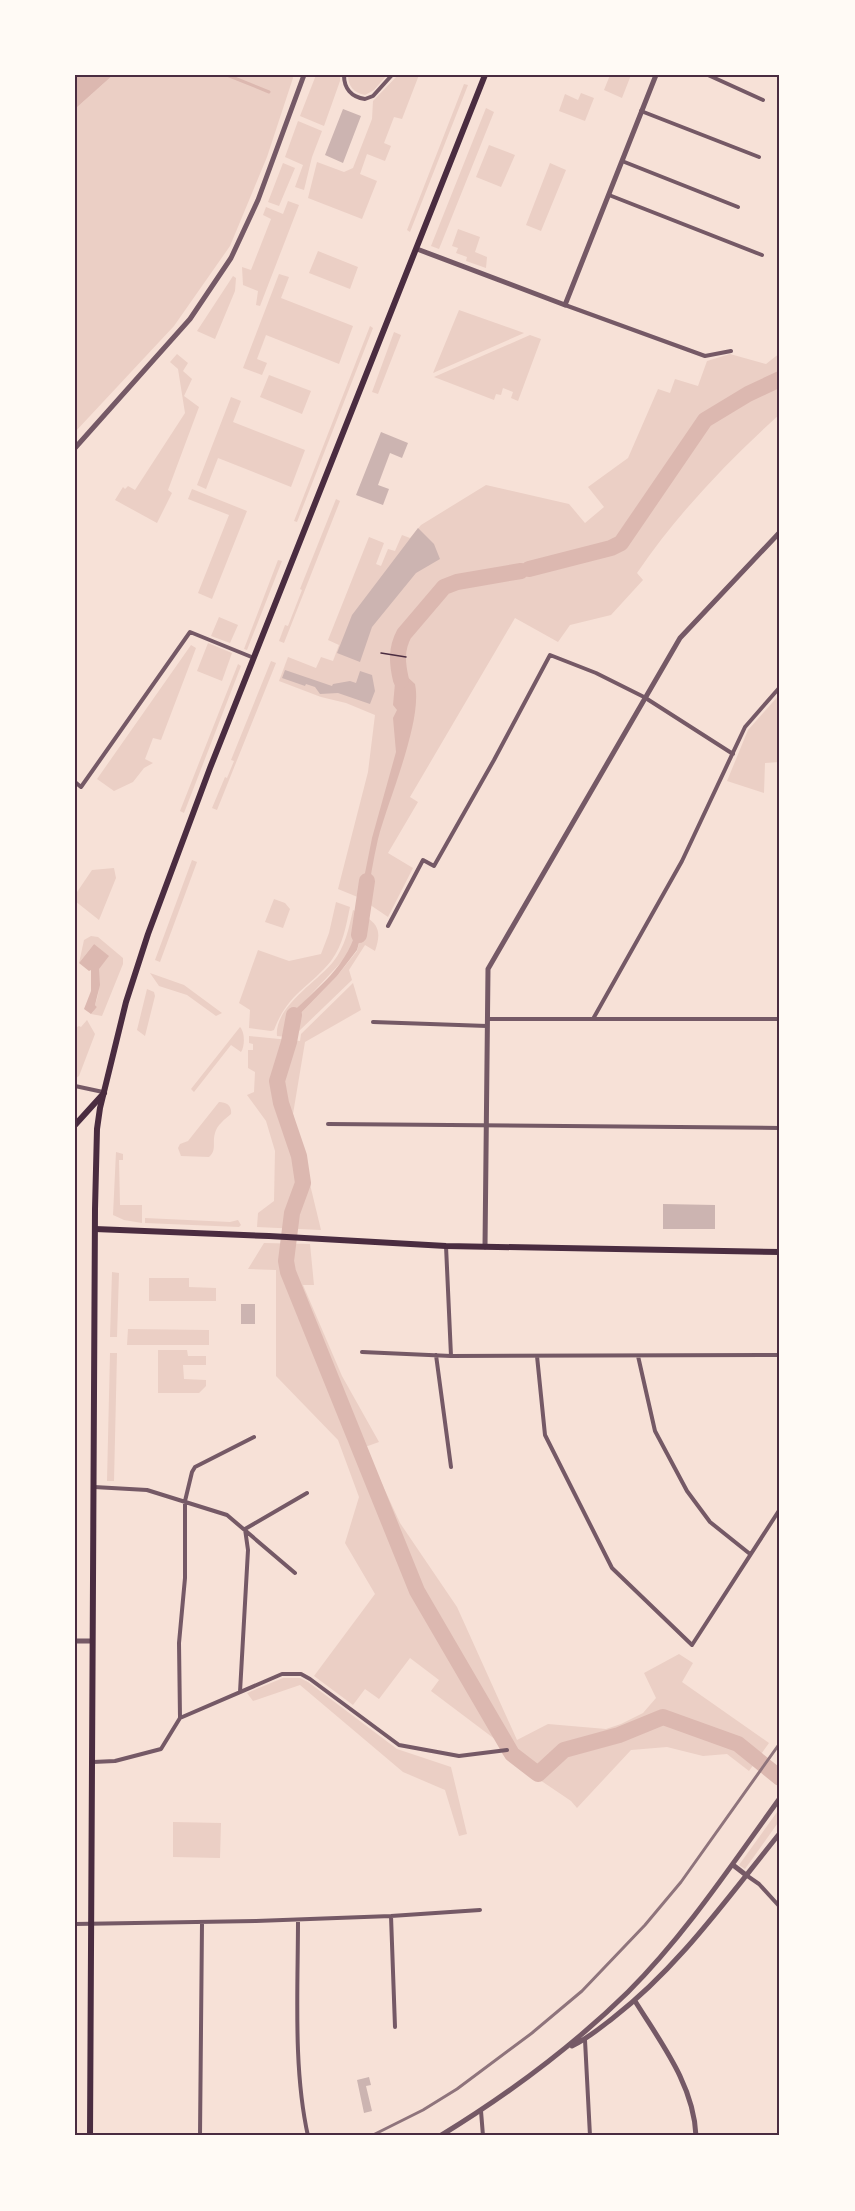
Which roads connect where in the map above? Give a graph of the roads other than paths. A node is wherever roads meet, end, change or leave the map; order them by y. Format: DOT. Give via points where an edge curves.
graph roads {
  1 [pos="304,75"];
  2 [pos="344,75"];
  3 [pos="392,75"];
  4 [pos="484,75"];
  5 [pos="656,75"];
  6 [pos="708,75"];
  7 [pos="763,100"];
  8 [pos="641,111"];
  9 [pos="759,157"];
  10 [pos="622,161"];
  11 [pos="609,195"];
  12 [pos="738,207"];
  13 [pos="417,249"];
  14 [pos="762,255"];
  15 [pos="565,305"];
  16 [pos="731,351"];
  17 [pos="75,448"];
  18 [pos="780,532"];
  19 [pos="254,658"];
  20 [pos="780,687"];
  21 [pos="644,698"];
  22 [pos="733,754"];
  23 [pos="75,782"];
  24 [pos="388,926"];
  25 [pos="487,1019"];
  26 [pos="593,1019"];
  27 [pos="780,1019"];
  28 [pos="373,1022"];
  29 [pos="487,1026"];
  30 [pos="75,1086"];
  31 [pos="104,1092"];
  32 [pos="328,1124"];
  33 [pos="75,1125"];
  34 [pos="486,1125"];
  35 [pos="780,1128"];
  36 [pos="95,1228"];
  37 [pos="446,1246"];
  38 [pos="485,1247"];
  39 [pos="780,1252"];
  40 [pos="362,1352"];
  41 [pos="436,1355"];
  42 [pos="780,1355"];
  43 [pos="451,1356"];
  44 [pos="537,1356"];
  45 [pos="638,1356"];
  46 [pos="254,1437"];
  47 [pos="451,1467"];
  48 [pos="93,1487"];
  49 [pos="307,1493"];
  50 [pos="185,1501"];
  51 [pos="780,1509"];
  52 [pos="245,1529"];
  53 [pos="750,1554"];
  54 [pos="295,1573"];
  55 [pos="75,1641"];
  56 [pos="92,1641"];
  57 [pos="240,1692"];
  58 [pos="180,1718"];
  59 [pos="507,1750"];
  60 [pos="92,1762"];
  61 [pos="780,1798"];
  62 [pos="780,1833"];
  63 [pos="733,1865"];
  64 [pos="746,1875"];
  65 [pos="780,1907"];
  66 [pos="480,1910"];
  67 [pos="391,1916"];
  68 [pos="298,1920"];
  69 [pos="91,1922"];
  70 [pos="202,1923"];
  71 [pos="75,1924"];
  72 [pos="634,2001"];
  73 [pos="395,2028"];
  74 [pos="585,2040"];
  75 [pos="565,2049"];
  76 [pos="481,2111"];
  77 [pos="90,2136"];
  78 [pos="200,2136"];
  79 [pos="308,2136"];
  80 [pos="440,2136"];
  81 [pos="483,2136"];
  82 [pos="590,2136"];
  83 [pos="696,2136"];
  1 -- 17 [label="street" via="258,200 231,258 190,319"];
  2 -- 3 [label="street" via="344,84 352,94 365,99 373,96"];
  4 -- 13 [label="main road"];
  5 -- 8 [label="street"];
  6 -- 7 [label="street"];
  8 -- 9 [label="street"];
  8 -- 10 [label="street"];
  10 -- 11 [label="street"];
  10 -- 12 [label="street"];
  11 -- 14 [label="street"];
  11 -- 15 [label="street"];
  13 -- 15 [label="street"];
  13 -- 19 [label="main road"];
  15 -- 16 [label="street" via="705,356"];
  18 -- 21 [label="street" via="680,638"];
  19 -- 23 [label="street" via="190,632 81,787"];
  19 -- 31 [label="main road" via="148,934"];
  20 -- 22 [label="street" via="745,727"];
  21 -- 22 [label="street"];
  21 -- 24 [label="street" via="549,655 434,866 423,860"];
  21 -- 25 [label="street" via="488,969"];
  22 -- 26 [label="street" via="682,861"];
  25 -- 26 [label="street"];
  25 -- 29 [label="street"];
  26 -- 27 [label="street"];
  28 -- 29 [label="street"];
  29 -- 34 [label="street"];
  30 -- 31 [label="street"];
  31 -- 33 [label="main road"];
  31 -- 36 [label="main road" via="97,1129"];
  32 -- 34 [label="street"];
  34 -- 35 [label="street"];
  34 -- 38 [label="street"];
  36 -- 37 [label="main road"];
  36 -- 48 [label="main road"];
  37 -- 38 [label="main road"];
  37 -- 43 [label="street"];
  38 -- 39 [label="main road"];
  40 -- 41 [label="street"];
  41 -- 43 [label="street"];
  41 -- 47 [label="street"];
  42 -- 45 [label="street"];
  43 -- 44 [label="street"];
  44 -- 45 [label="street"];
  44 -- 53 [label="street" via="544,1435 612,1568 692,1645"];
  45 -- 53 [label="street" via="655,1431 687,1491 710,1522"];
  46 -- 50 [label="street" via="195,1467"];
  48 -- 50 [label="street" via="147,1490"];
  48 -- 56 [label="main road"];
  49 -- 52 [label="street"];
  50 -- 52 [label="street" via="227,1515"];
  50 -- 58 [label="street"];
  51 -- 53 [label="street"];
  52 -- 54 [label="street"];
  52 -- 57 [label="street" via="248,1550"];
  55 -- 56 [label="street"];
  56 -- 60 [label="main road"];
  57 -- 58 [label="street"];
  57 -- 59 [label="street" via="282,1674 301,1674 399,1745 459,1756"];
  58 -- 60 [label="street" via="161,1749 115,1761"];
  60 -- 69 [label="main road"];
  61 -- 63 [label="street"];
  62 -- 64 [label="street"];
  63 -- 64 [label="street"];
  63 -- 75 [label="street" via="663,1954"];
  64 -- 65 [label="street"];
  64 -- 72 [label="street" via="701,1931"];
  66 -- 67 [label="street"];
  67 -- 68 [label="street"];
  67 -- 73 [label="street"];
  68 -- 70 [label="street"];
  68 -- 79 [label="street" via="298,2042"];
  69 -- 70 [label="street"];
  69 -- 71 [label="street"];
  69 -- 77 [label="main road"];
  70 -- 78 [label="street"];
  72 -- 74 [label="street"];
  72 -- 83 [label="street" via="680,2075 690,2099"];
  74 -- 75 [label="street"];
  74 -- 82 [label="street"];
  75 -- 76 [label="street"];
  76 -- 80 [label="street"];
  76 -- 81 [label="street"];
}
